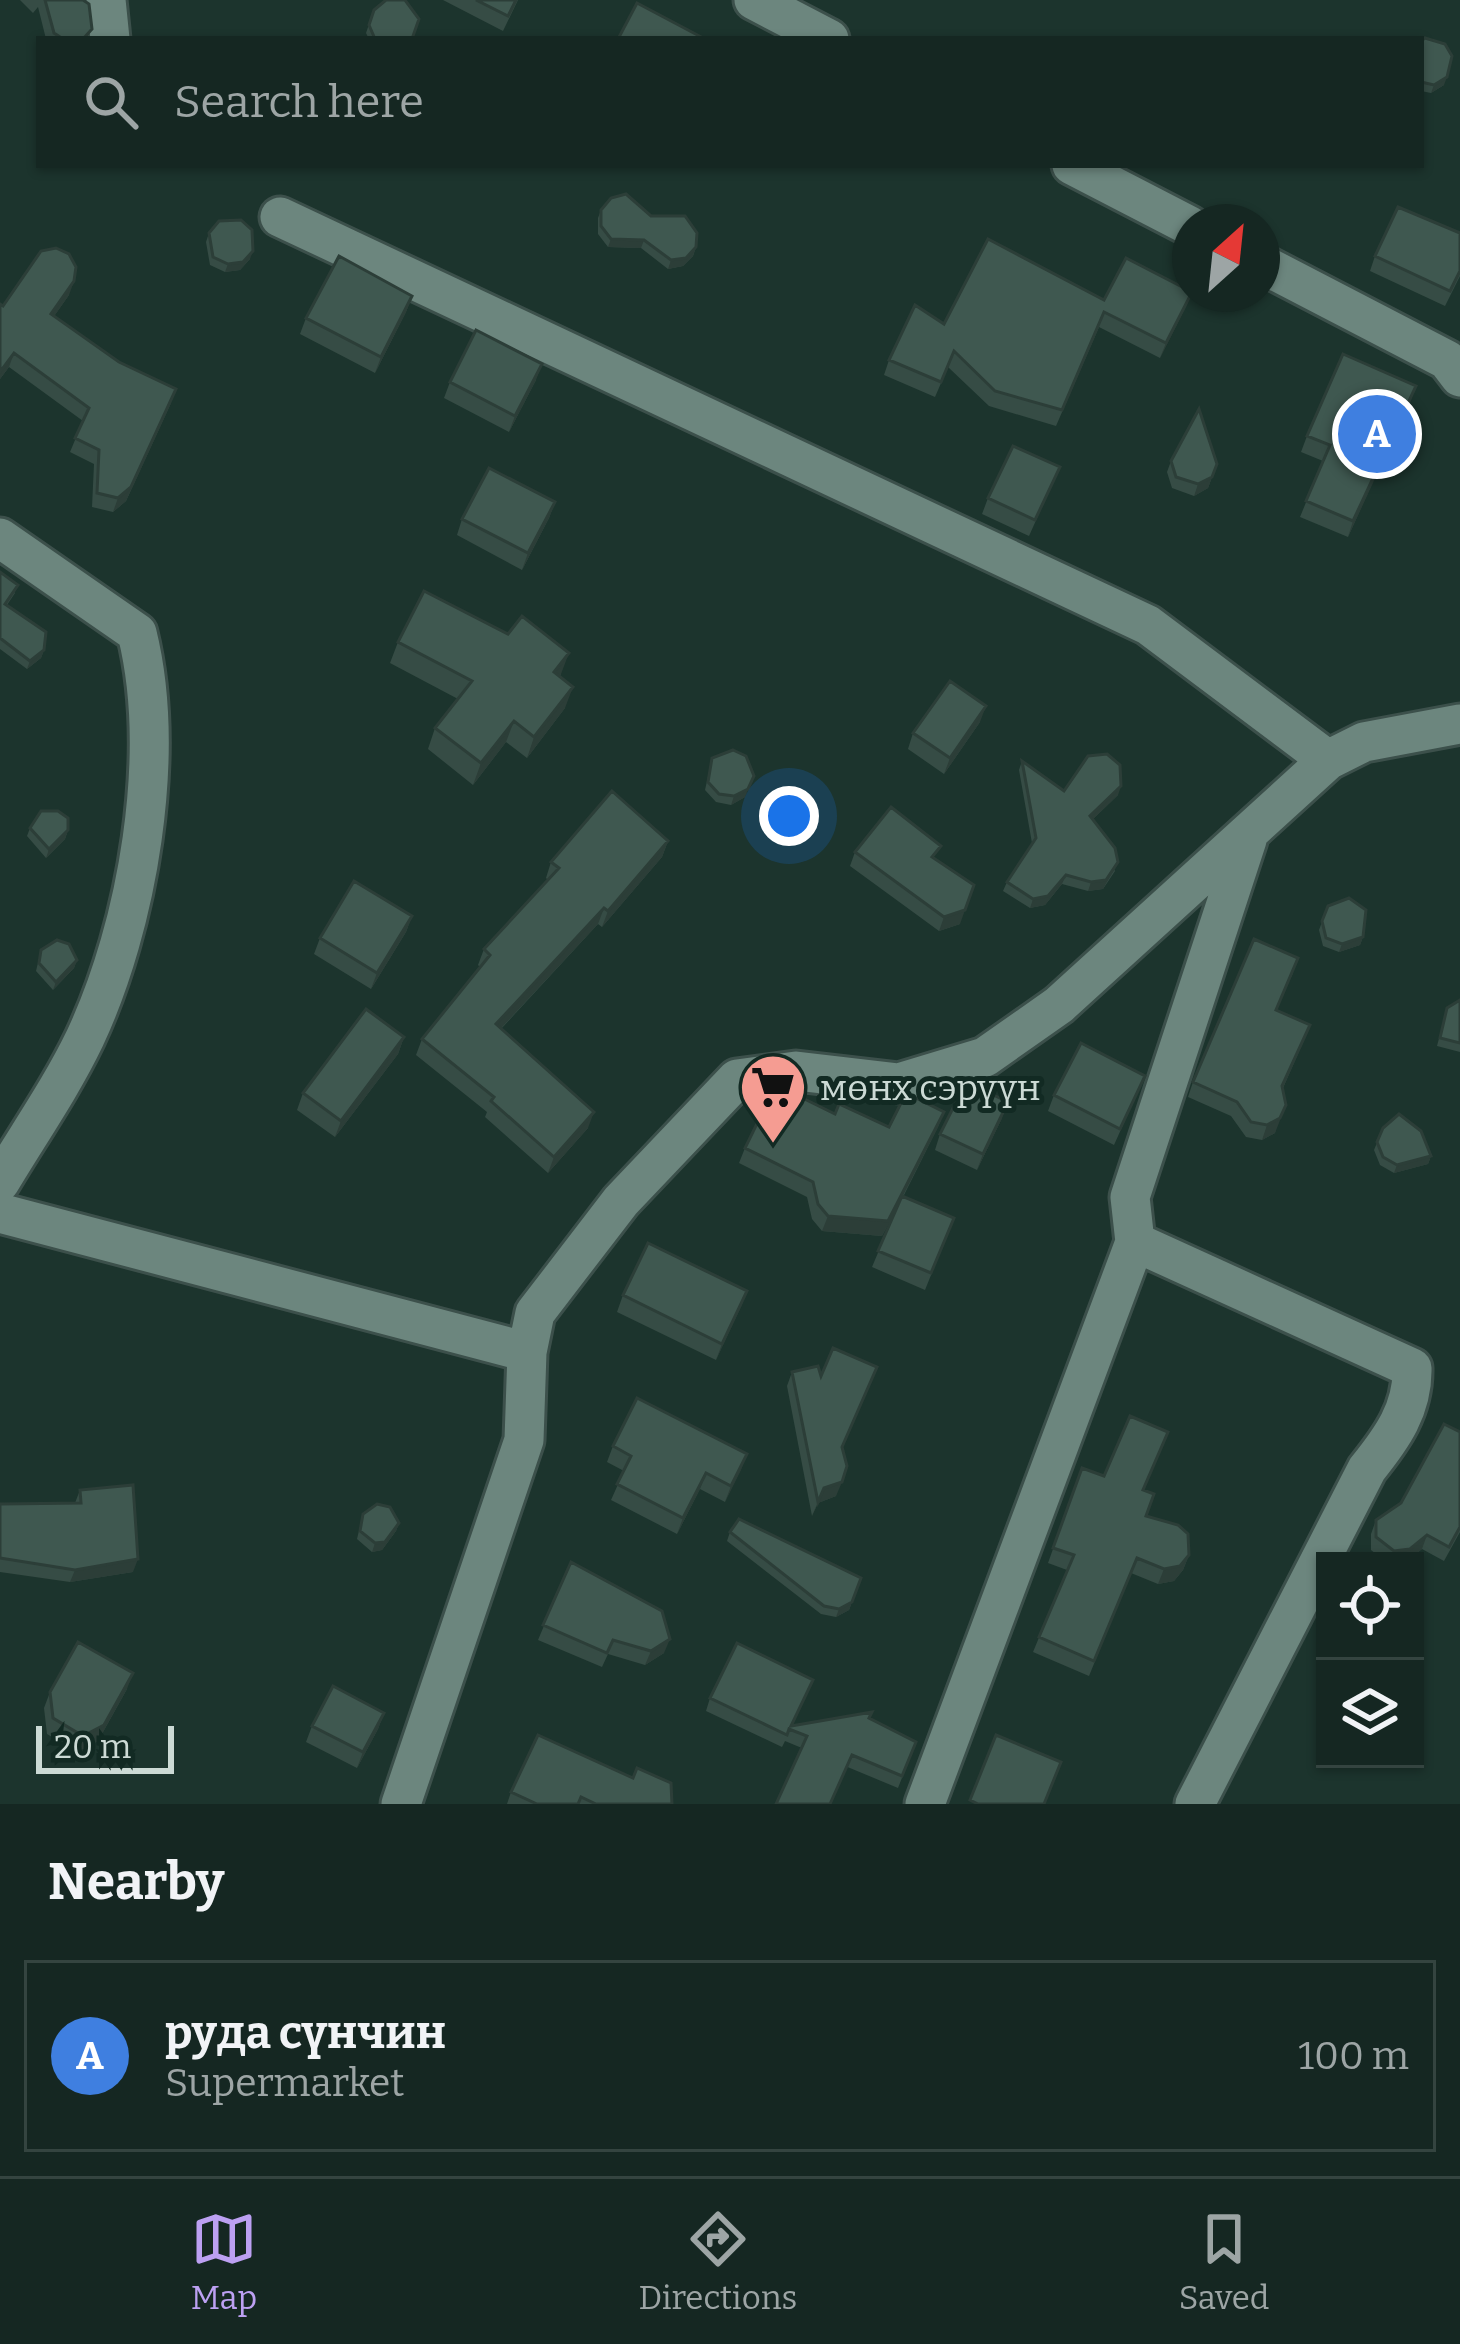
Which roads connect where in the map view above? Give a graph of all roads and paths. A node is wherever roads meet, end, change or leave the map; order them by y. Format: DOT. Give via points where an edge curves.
graph roads {
  1 [pos="106,0"];
  2 [pos="754,0"];
  3 [pos="110,36"];
  4 [pos="824,36"];
  5 [pos="1078,168"];
  6 [pos="280,217"];
  7 [pos="1172,217"];
  8 [pos="1280,273"];
  9 [pos="1460,376"];
  10 [pos="0,538"];
  11 [pos="1460,724"];
  12 [pos="1328,760"];
  13 [pos="1247,837"];
  14 [pos="0,1182"];
  15 [pos="0,1214"];
  16 [pos="1135,1242"];
  17 [pos="527,1352"];
  18 [pos="401,1804"];
  19 [pos="925,1804"];
  20 [pos="1196,1804"];
  1 -- 3 [label="street"];
  2 -- 4 [label="street"];
  5 -- 7 [label="street"];
  6 -- 12 [label="street" via="1148,626"];
  8 -- 9 [label="street" via="1447,360"];
  10 -- 14 [label="street" via="137,633 149,681 150,751 126,926 84,1039"];
  11 -- 12 [label="street" via="1364,742"];
  12 -- 13 [label="street"];
  13 -- 16 [label="street" via="1130,1197"];
  13 -- 17 [label="street" via="1058,1005 986,1057 899,1083 796,1071 736,1079 621,1202 535,1312"];
  15 -- 17 [label="street"];
  16 -- 19 [label="street"];
  16 -- 20 [label="street" via="1412,1368 1394,1437 1367,1468"];
  17 -- 18 [label="street" via="524,1440"];
}
